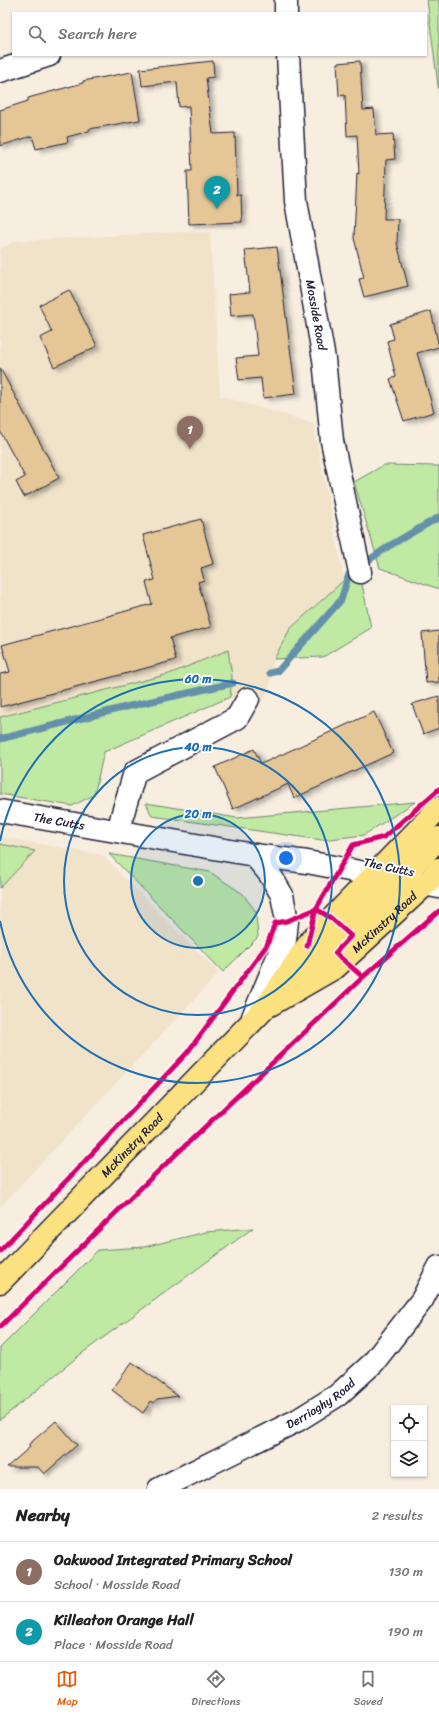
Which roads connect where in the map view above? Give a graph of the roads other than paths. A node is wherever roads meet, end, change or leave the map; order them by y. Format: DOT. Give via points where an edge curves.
graph roads {
  1 [pos="286,0"];
  2 [pos="286,12"];
  3 [pos="45,56"];
  4 [pos="288,56"];
  5 [pos="0,71"];
  6 [pos="359,565"];
  7 [pos="248,699"];
  8 [pos="439,808"];
  9 [pos="0,811"];
  10 [pos="119,831"];
  11 [pos="439,838"];
  12 [pos="254,854"];
  13 [pos="439,869"];
  14 [pos="376,874"];
  15 [pos="400,879"];
  16 [pos="432,886"];
  17 [pos="288,974"];
  18 [pos="258,1015"];
  19 [pos="439,1267"];
  20 [pos="0,1282"];
  21 [pos="159,1489"];
  1 -- 2 [label="street"];
  3 -- 5 [label="street"];
  4 -- 6 [label="street, Mosside Road" via="296,201 324,359 332,441"];
  7 -- 10 [label="street" via="237,718 135,772"];
  8 -- 14 [label="highway, McKinstry Road"];
  9 -- 10 [label="street, The Cutts"];
  10 -- 12 [label="street, The Cutts"];
  11 -- 15 [label="highway"];
  12 -- 14 [label="street, The Cutts"];
  12 -- 18 [label="street" via="282,895 287,921 285,940"];
  13 -- 16 [label="highway, McKinstry Road"];
  14 -- 15 [label="street, The Cutts"];
  14 -- 17 [label="highway, McKinstry Road" via="312,939"];
  15 -- 16 [label="street, The Cutts"];
  15 -- 17 [label="highway" via="326,949"];
  16 -- 18 [label="highway, McKinstry Road" via="336,967"];
  17 -- 18 [label="highway, McKinstry Road"];
  18 -- 20 [label="highway, McKinstry Road"];
  19 -- 21 [label="street, Derriaghy Road" via="422,1300 373,1363 338,1395 298,1420"];
}
